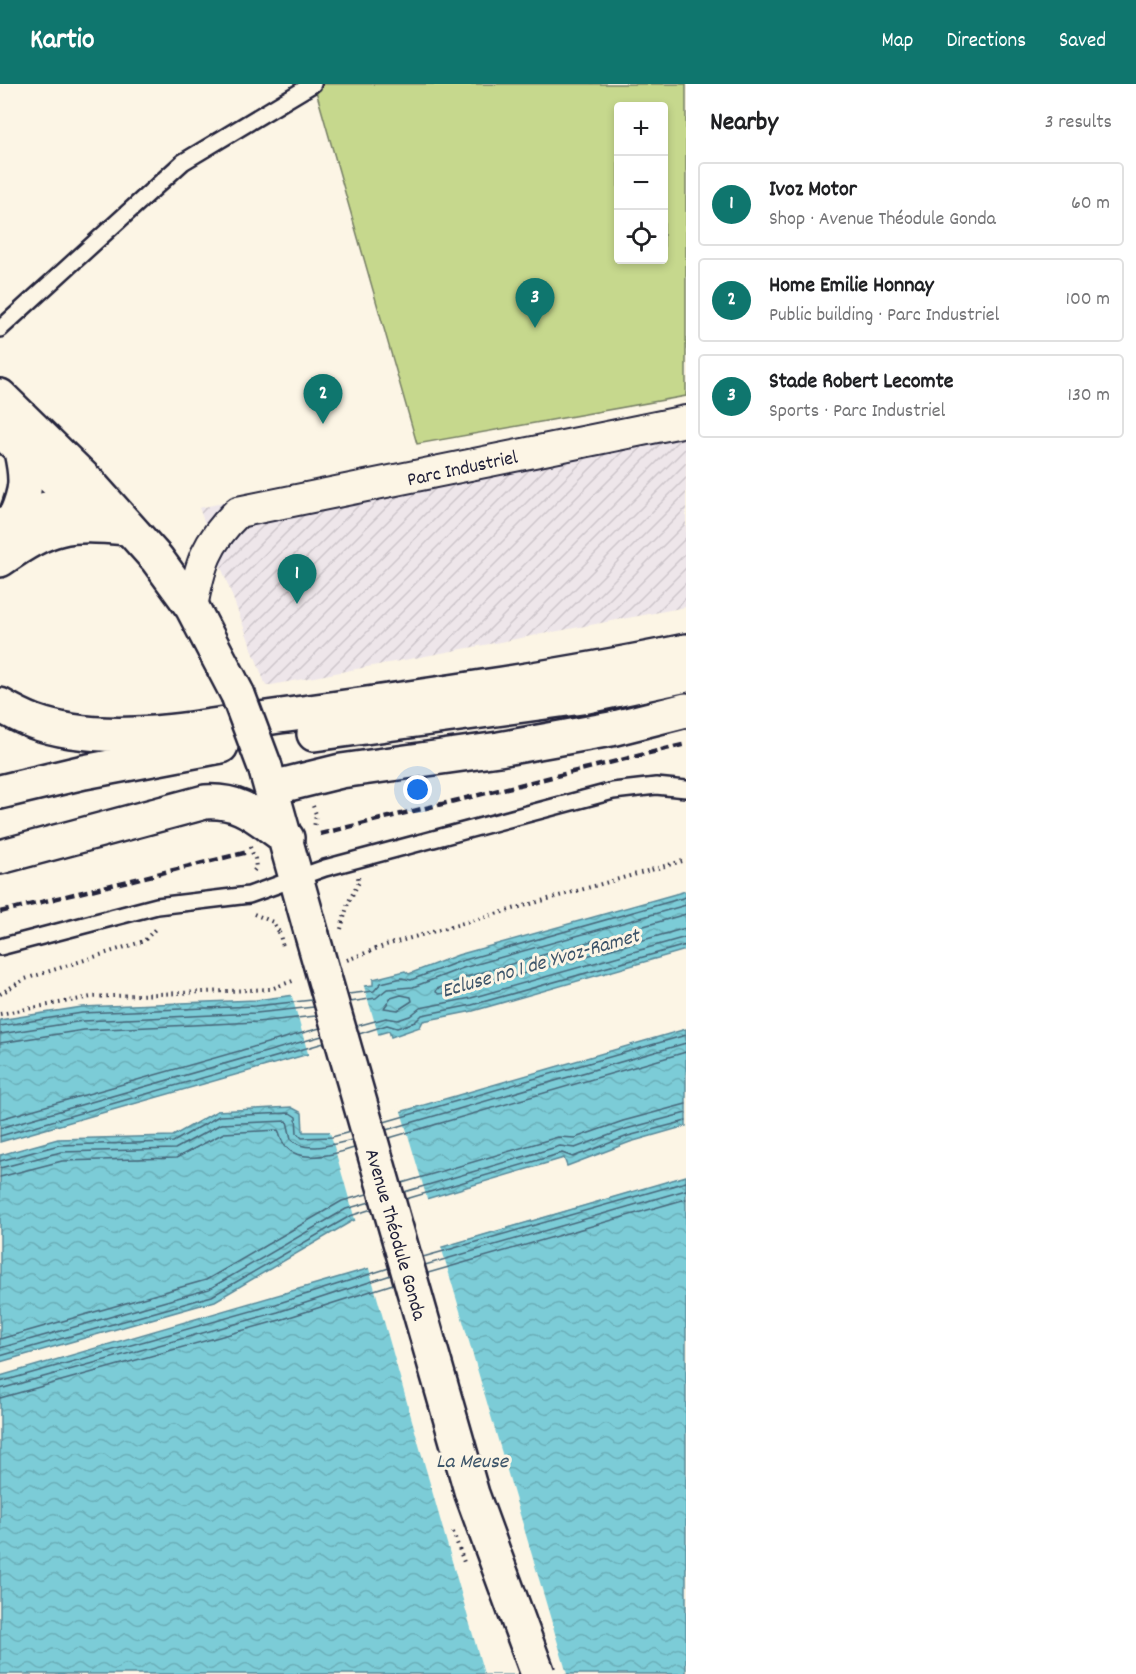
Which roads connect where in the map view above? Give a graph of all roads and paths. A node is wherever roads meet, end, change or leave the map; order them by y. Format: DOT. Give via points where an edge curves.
graph roads {
  1 [pos="313,84"];
  2 [pos="0,329"];
  3 [pos="0,396"];
  4 [pos="686,421"];
  5 [pos="10,441"];
  6 [pos="117,517"];
  7 [pos="8,521"];
  8 [pos="0,560"];
  9 [pos="192,607"];
  10 [pos="686,651"];
  11 [pos="686,675"];
  12 [pos="0,705"];
  13 [pos="686,710"];
  14 [pos="179,729"];
  15 [pos="0,773"];
  16 [pos="268,778"];
  17 [pos="686,789"];
  18 [pos="0,792"];
  19 [pos="244,808"];
  20 [pos="287,838"];
  21 [pos="0,857"];
  22 [pos="686,860"];
  23 [pos="297,876"];
  24 [pos="249,895"];
  25 [pos="157,906"];
  26 [pos="279,932"];
  27 [pos="0,947"];
  28 [pos="343,962"];
  29 [pos="302,977"];
  30 [pos="0,994"];
  31 [pos="0,1014"];
  32 [pos="538,1674"];
  1 -- 2 [label="lane" via="183,162"];
  3 -- 6 [label="main road, Avenue Théodule Gonda" via="89,483"];
  4 -- 9 [label="street, Parc Industriel" via="238,512 218,531 204,555"];
  5 -- 6 [label="main road, Avenue Théodule Gonda" via="69,493"];
  5 -- 7 [label="main road" via="26,475 26,491"];
  6 -- 7 [label="main road" via="50,508"];
  6 -- 8 [label="main road" via="88,525 58,526 27,540"];
  6 -- 9 [label="main road, Avenue Théodule Gonda" via="157,560"];
  9 -- 16 [label="main road, Avenue Théodule Gonda, bridge" via="238,695"];
  10 -- 14 [label="main road" via="576,674"];
  11 -- 18 [label="main road" via="559,700 183,751"];
  12 -- 14 [label="main road" via="28,722 72,731 123,734"];
  13 -- 16 [label="main road" via="611,729 499,749"];
  14 -- 15 [label="main road"];
  16 -- 20 [label="main road, Avenue Théodule Gonda"];
  17 -- 23 [label="lane" via="656,786 613,791"];
  19 -- 20 [label="main road"];
  19 -- 21 [label="main road" via="227,801 205,802"];
  19 -- 24 [label="path" via="236,823 255,859 256,868 244,879"];
  20 -- 23 [label="main road, Avenue Théodule Gonda"];
  22 -- 28 [label="path" via="386,945"];
  23 -- 24 [label="lane"];
  23 -- 32 [label="main road, Avenue Théodule Gonda, bridge" via="472,1494"];
  24 -- 25 [label="lane"];
  24 -- 26 [label="path" via="255,915 273,922"];
  25 -- 27 [label="lane"];
  25 -- 30 [label="path" via="159,924 144,941 25,979"];
  29 -- 31 [label="path" via="271,989 91,997"];
}
